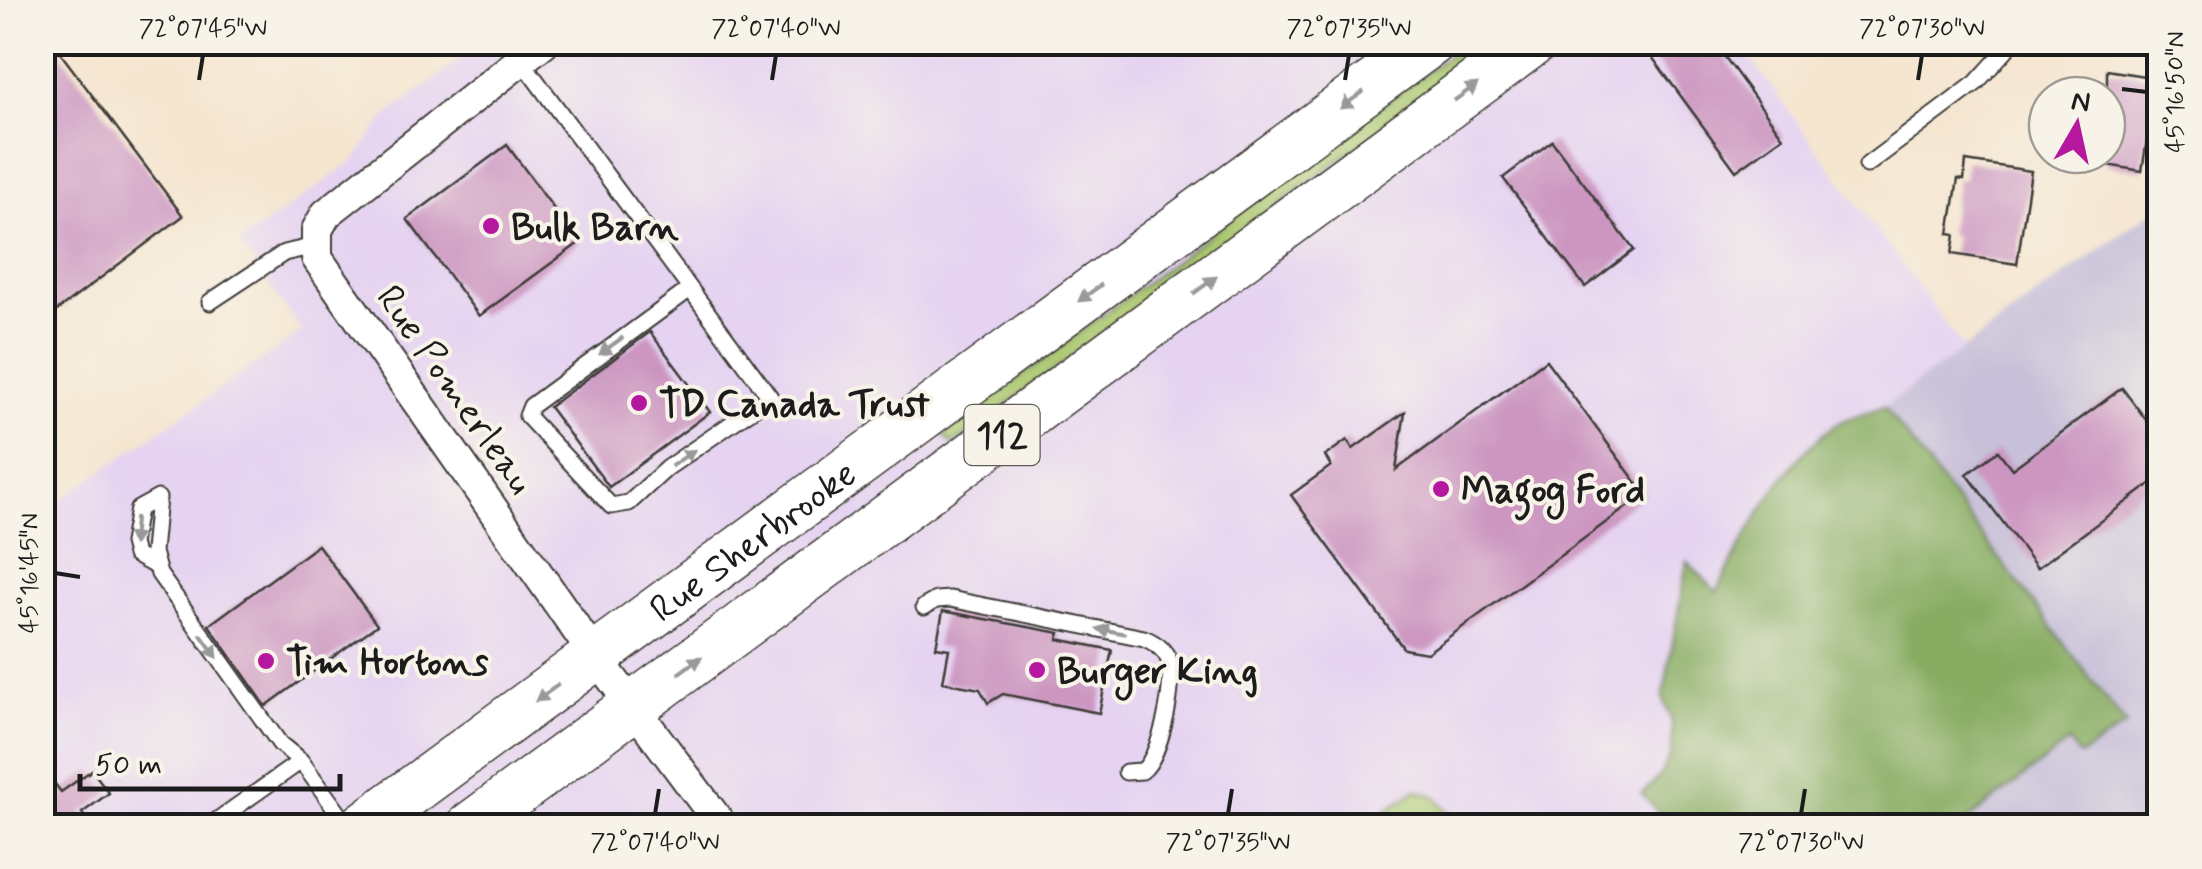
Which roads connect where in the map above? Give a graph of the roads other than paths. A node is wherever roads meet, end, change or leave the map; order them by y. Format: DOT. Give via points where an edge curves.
graph roads {
  1 [pos="1431,42"];
  2 [pos="1534,42"];
  3 [pos="2013,42"];
  4 [pos="532,51"];
  5 [pos="1866,165"];
  6 [pos="314,246"];
  7 [pos="690,288"];
  8 [pos="210,302"];
  9 [pos="154,566"];
  10 [pos="924,607"];
  11 [pos="596,657"];
  12 [pos="633,707"];
  13 [pos="301,760"];
  14 [pos="1126,772"];
  15 [pos="209,826"];
  16 [pos="348,826"];
  17 [pos="364,826"];
  18 [pos="470,826"];
  19 [pos="722,826"];
  1 -- 11 [label="main road, Rue Sherbrooke / 112, one-way"];
  12 -- 2 [label="main road, Rue Sherbrooke / 112, one-way"];
  3 -- 5 [label="lane" via="1976,83"];
  4 -- 6 [label="street" via="326,214"];
  4 -- 7 [label="lane"];
  6 -- 8 [label="lane" via="284,253"];
  6 -- 11 [label="street, Rue Pomerleau" via="321,267"];
  7 -- 7 [label="lane, one-way" via="532,406 528,423 604,500 623,506 770,397"];
  9 -- 9 [label="lane, one-way" via="158,498 138,509 132,543 135,555"];
  9 -- 13 [label="lane, one-way" via="280,744"];
  14 -- 10 [label="lane, one-way" via="1142,771 1157,754 1171,674 1162,649 1144,638 950,599"];
  11 -- 12 [label="street, Rue Pomerleau"];
  11 -- 17 [label="main road, Rue Sherbrooke / 112, one-way"];
  12 -- 18 [label="main road, Rue Sherbrooke / 112"];
  12 -- 19 [label="street, Rue Pomerleau"];
  13 -- 15 [label="lane"];
  13 -- 16 [label="lane"];
}
